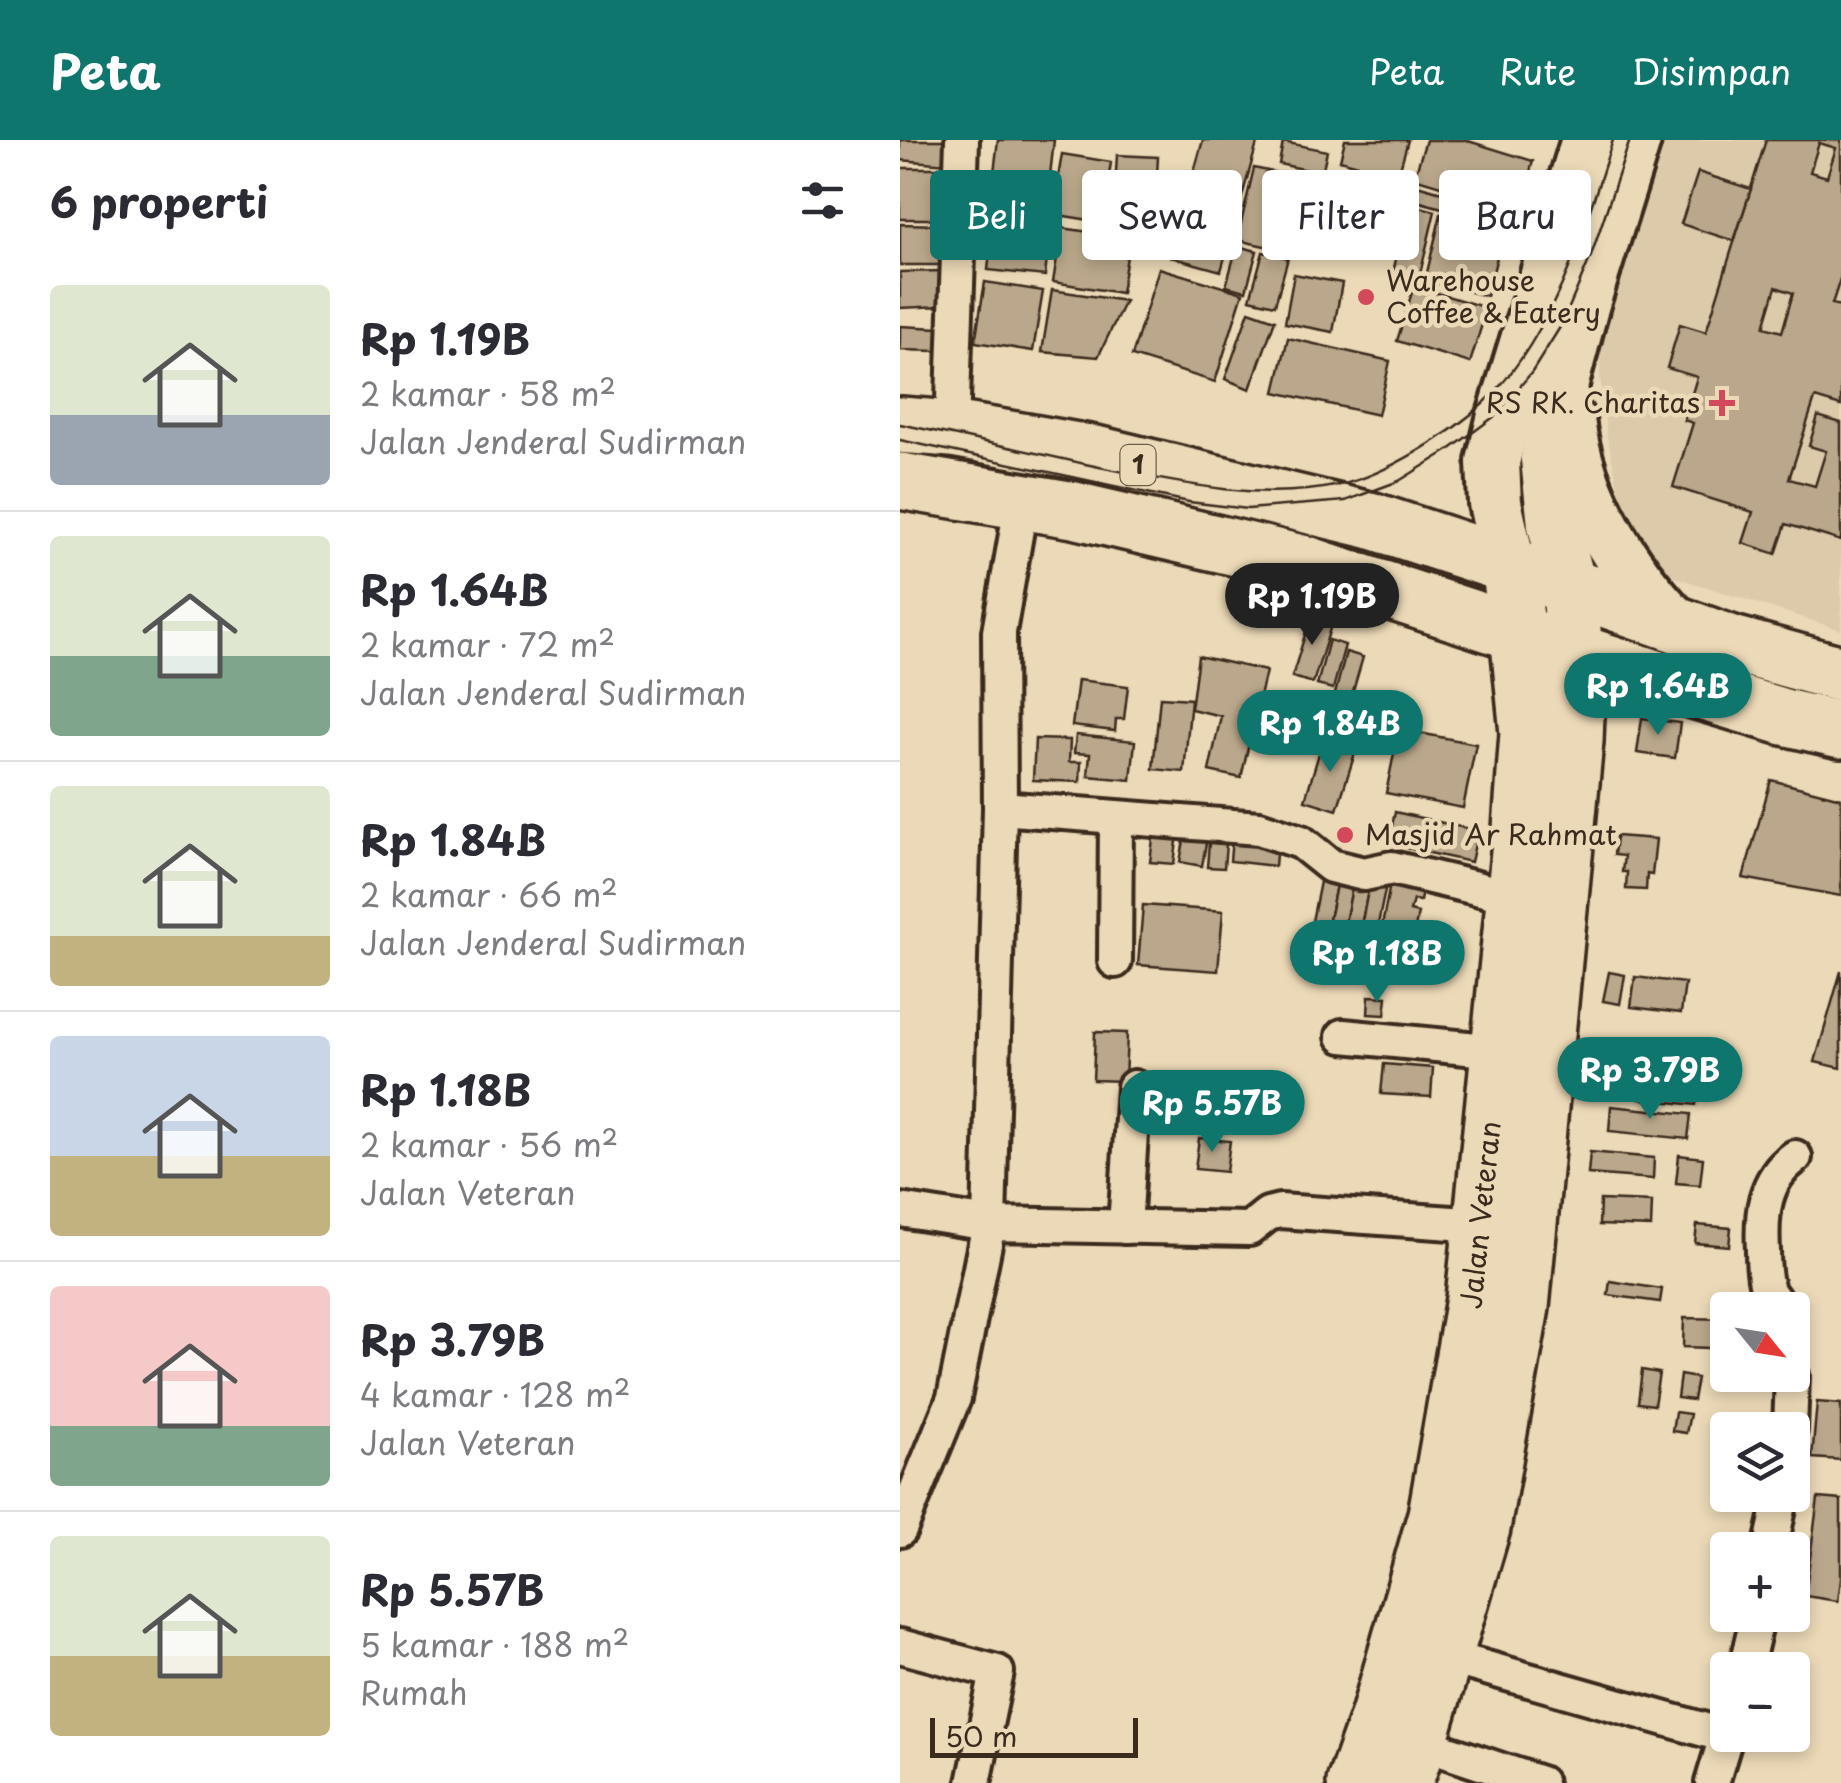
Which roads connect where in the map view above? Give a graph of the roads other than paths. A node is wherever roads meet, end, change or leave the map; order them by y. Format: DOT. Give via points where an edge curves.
graph roads {
  1 [pos="962,140"];
  2 [pos="1588,140"];
  3 [pos="1634,140"];
  4 [pos="1563,379"];
  5 [pos="926,427"];
  6 [pos="900,481"];
  7 [pos="1022,500"];
  8 [pos="1509,566"];
  9 [pos="1570,587"];
  10 [pos="1676,625"];
  11 [pos="1518,633"];
  12 [pos="1574,650"];
  13 [pos="1841,674"];
  14 [pos="1841,730"];
  15 [pos="1575,732"];
  16 [pos="1841,744"];
  17 [pos="1000,808"];
  18 [pos="1116,818"];
  19 [pos="1514,897"];
  20 [pos="1115,961"];
  21 [pos="1343,1036"];
  22 [pos="1498,1051"];
  23 [pos="1134,1086"];
  24 [pos="1795,1157"];
  25 [pos="900,1210"];
  26 [pos="989,1224"];
  27 [pos="1481,1225"];
  28 [pos="1125,1226"];
  29 [pos="1770,1292"];
  30 [pos="910,1471"];
  31 [pos="900,1530"];
  32 [pos="900,1646"];
  33 [pos="1444,1656"];
  34 [pos="1710,1729"];
  35 [pos="1721,1752"];
  36 [pos="1411,1762"];
  37 [pos="974,1783"];
  38 [pos="1355,1783"];
  39 [pos="1540,1783"];
  40 [pos="1712,1783"];
  1 -- 5 [label="street"];
  2 -- 8 [label="main road" via="1494,462 1495,504"];
  3 -- 4 [label="main road"];
  4 -- 9 [label="main road" via="1547,459"];
  4 -- 10 [label="main road" via="1572,449 1594,508 1648,596"];
  5 -- 8 [label="highway, 1" via="1095,454 1373,522"];
  6 -- 7 [label="highway, 1"];
  7 -- 11 [label="highway, 1" via="1306,564"];
  7 -- 17 [label="street" via="999,632"];
  8 -- 9 [label="highway, 1"];
  8 -- 11 [label="highway, Jalan Veteran"];
  9 -- 10 [label="highway, 1"];
  9 -- 12 [label="highway, Jalan Veteran"];
  10 -- 13 [label="highway, 1"];
  11 -- 12 [label="highway, 1"];
  11 -- 19 [label="highway, Jalan Veteran" via="1528,733"];
  12 -- 14 [label="highway, 1"];
  12 -- 15 [label="highway, Jalan Veteran"];
  15 -- 16 [label="highway" via="1603,696 1628,689"];
  15 -- 33 [label="highway, Jalan Veteran" via="1522,1307 1482,1528"];
  17 -- 18 [label="street"];
  17 -- 26 [label="street"];
  18 -- 19 [label="street" via="1259,828 1301,842 1332,866 1364,874 1392,868"];
  18 -- 20 [label="street"];
  19 -- 22 [label="highway, Jalan Veteran"];
  21 -- 22 [label="street"];
  22 -- 27 [label="highway, Jalan Veteran"];
  23 -- 28 [label="street"];
  24 -- 29 [label="street" via="1771,1186 1762,1214"];
  25 -- 26 [label="street"];
  26 -- 28 [label="street"];
  26 -- 30 [label="street" via="954,1398"];
  27 -- 28 [label="street" via="1280,1211 1249,1230"];
  27 -- 38 [label="highway, Jalan Veteran" via="1436,1515"];
  30 -- 31 [label="street"];
  32 -- 37 [label="street" via="997,1672"];
  33 -- 34 [label="street"];
  33 -- 36 [label="highway, Jalan Veteran"];
  35 -- 40 [label="street"];
  36 -- 39 [label="street"];
}
